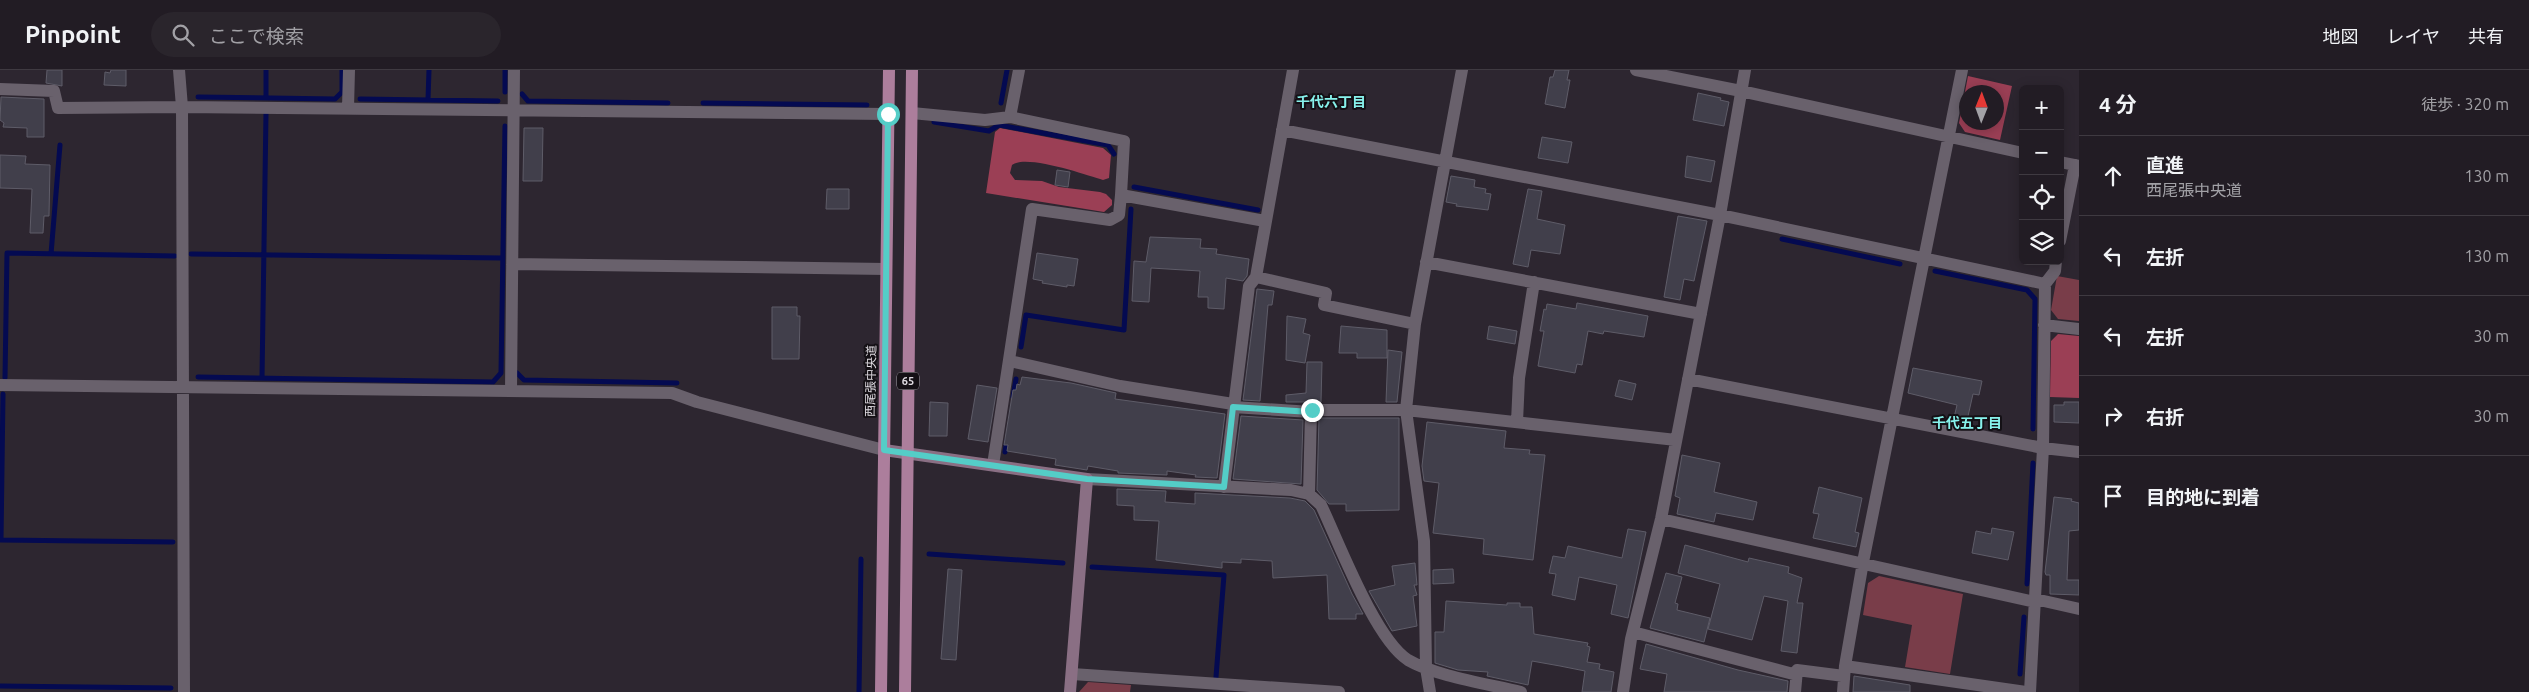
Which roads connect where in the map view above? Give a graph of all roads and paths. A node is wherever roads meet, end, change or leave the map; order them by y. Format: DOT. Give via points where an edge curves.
graph roads {
  1 [pos="179,70"];
  2 [pos="348,70"];
  3 [pos="514,70"];
  4 [pos="889,70"];
  5 [pos="912,70"];
  6 [pos="1019,70"];
  7 [pos="1293,70"];
  8 [pos="1462,70"];
  9 [pos="1636,70"];
  10 [pos="1745,70"];
  11 [pos="1962,70"];
  12 [pos="0,90"];
  13 [pos="1741,91"];
  14 [pos="182,107"];
  15 [pos="348,108"];
  16 [pos="513,110"];
  17 [pos="912,113"];
  18 [pos="888,114"];
  19 [pos="1010,117"];
  20 [pos="1282,130"];
  21 [pos="1948,137"];
  22 [pos="2019,152"];
  23 [pos="1445,162"];
  24 [pos="2064,163"];
  25 [pos="2077,165"];
  26 [pos="1121,195"];
  27 [pos="1720,214"];
  28 [pos="1265,221"];
  29 [pos="2064,223"];
  30 [pos="1924,258"];
  31 [pos="1426,262"];
  32 [pos="512,264"];
  33 [pos="2056,265"];
  34 [pos="886,268"];
  35 [pos="1256,277"];
  36 [pos="1534,282"];
  37 [pos="2045,284"];
  38 [pos="1701,314"];
  39 [pos="1415,324"];
  40 [pos="2044,325"];
  41 [pos="2079,329"];
  42 [pos="1010,361"];
  43 [pos="1688,379"];
  44 [pos="0,385"];
  45 [pos="182,387"];
  46 [pos="511,392"];
  47 [pos="1233,406"];
  48 [pos="1406,410"];
  49 [pos="1311,412"];
  50 [pos="1891,418"];
  51 [pos="1517,422"];
  52 [pos="1676,440"];
  53 [pos="2043,448"];
  54 [pos="884,450"];
  55 [pos="2079,452"];
  56 [pos="907,453"];
  57 [pos="993,465"];
  58 [pos="1087,479"];
  59 [pos="1224,487"];
  60 [pos="1309,494"];
  61 [pos="1661,519"];
  62 [pos="1863,562"];
  63 [pos="2035,601"];
  64 [pos="2079,609"];
  65 [pos="1633,632"];
  66 [pos="1426,668"];
  67 [pos="1844,671"];
  68 [pos="1072,674"];
  69 [pos="1797,675"];
  70 [pos="184,692"];
  71 [pos="881,692"];
  72 [pos="906,692"];
  73 [pos="1070,692"];
  74 [pos="1320,692"];
  75 [pos="1339,692"];
  76 [pos="1430,692"];
  77 [pos="1521,692"];
  78 [pos="1623,692"];
  79 [pos="1795,692"];
  80 [pos="1843,692"];
  81 [pos="2026,692"];
  82 [pos="2030,692"];
  1 -- 14 [label="street"];
  2 -- 15 [label="street"];
  3 -- 16 [label="street"];
  4 -- 18 [label="main road, 西尾張中央道 / 65"];
  5 -- 17 [label="main road, 65"];
  6 -- 19 [label="street"];
  7 -- 20 [label="street"];
  8 -- 23 [label="street"];
  9 -- 13 [label="street"];
  10 -- 13 [label="street"];
  11 -- 21 [label="street"];
  12 -- 14 [label="street" via="54,91 58,108"];
  13 -- 21 [label="street"];
  13 -- 27 [label="street"];
  14 -- 15 [label="street"];
  14 -- 45 [label="street"];
  15 -- 16 [label="street"];
  16 -- 18 [label="street"];
  16 -- 32 [label="street"];
  17 -- 19 [label="street" via="985,120"];
  17 -- 56 [label="main road, 65"];
  18 -- 34 [label="main road, 西尾張中央道 / 65"];
  19 -- 26 [label="street" via="1124,141"];
  20 -- 23 [label="street"];
  20 -- 28 [label="street"];
  21 -- 22 [label="street"];
  21 -- 30 [label="street"];
  23 -- 27 [label="street"];
  23 -- 31 [label="street"];
  24 -- 25 [label="street"];
  25 -- 29 [label="street"];
  26 -- 28 [label="street"];
  26 -- 42 [label="street" via="1119,215 1110,220 1032,209"];
  27 -- 30 [label="street"];
  27 -- 38 [label="street"];
  28 -- 35 [label="street"];
  30 -- 37 [label="street"];
  30 -- 50 [label="street"];
  31 -- 36 [label="street"];
  31 -- 39 [label="street"];
  32 -- 34 [label="street"];
  32 -- 46 [label="street"];
  33 -- 37 [label="street"];
  34 -- 54 [label="main road, 西尾張中央道 / 65"];
  35 -- 39 [label="street" via="1326,293 1324,304"];
  35 -- 47 [label="street" via="1249,286"];
  36 -- 38 [label="street"];
  36 -- 51 [label="street" via="1519,378"];
  37 -- 40 [label="street"];
  38 -- 43 [label="street"];
  39 -- 48 [label="street"];
  40 -- 41 [label="street"];
  40 -- 53 [label="street"];
  42 -- 47 [label="street" via="1120,386"];
  42 -- 57 [label="street"];
  43 -- 50 [label="street"];
  43 -- 52 [label="street"];
  44 -- 45 [label="street"];
  45 -- 46 [label="street"];
  45 -- 70 [label="street"];
  46 -- 54 [label="street" via="672,394"];
  47 -- 49 [label="street"];
  47 -- 59 [label="street"];
  48 -- 49 [label="street"];
  48 -- 51 [label="street"];
  48 -- 66 [label="street" via="1424,542"];
  49 -- 60 [label="street"];
  50 -- 53 [label="street"];
  50 -- 62 [label="street"];
  51 -- 52 [label="street"];
  52 -- 61 [label="street"];
  53 -- 55 [label="street"];
  53 -- 63 [label="street"];
  54 -- 56 [label="street"];
  54 -- 71 [label="main road, 西尾張中央道 / 65"];
  56 -- 57 [label="street"];
  56 -- 72 [label="main road, 65"];
  57 -- 58 [label="street"];
  58 -- 59 [label="street"];
  58 -- 68 [label="street"];
  59 -- 60 [label="street" via="1291,490"];
  60 -- 66 [label="street" via="1321,505 1386,640 1407,659"];
  61 -- 62 [label="street"];
  61 -- 65 [label="street"];
  62 -- 63 [label="street"];
  62 -- 67 [label="street"];
  63 -- 64 [label="street"];
  63 -- 82 [label="street"];
  65 -- 69 [label="street"];
  65 -- 78 [label="street"];
  66 -- 76 [label="street"];
  66 -- 77 [label="street"];
  67 -- 69 [label="street" via="1798,670"];
  67 -- 80 [label="street"];
  67 -- 81 [label="street"];
  68 -- 73 [label="street"];
  68 -- 74 [label="street"];
  69 -- 79 [label="street"];
  74 -- 75 [label="street"];
}
